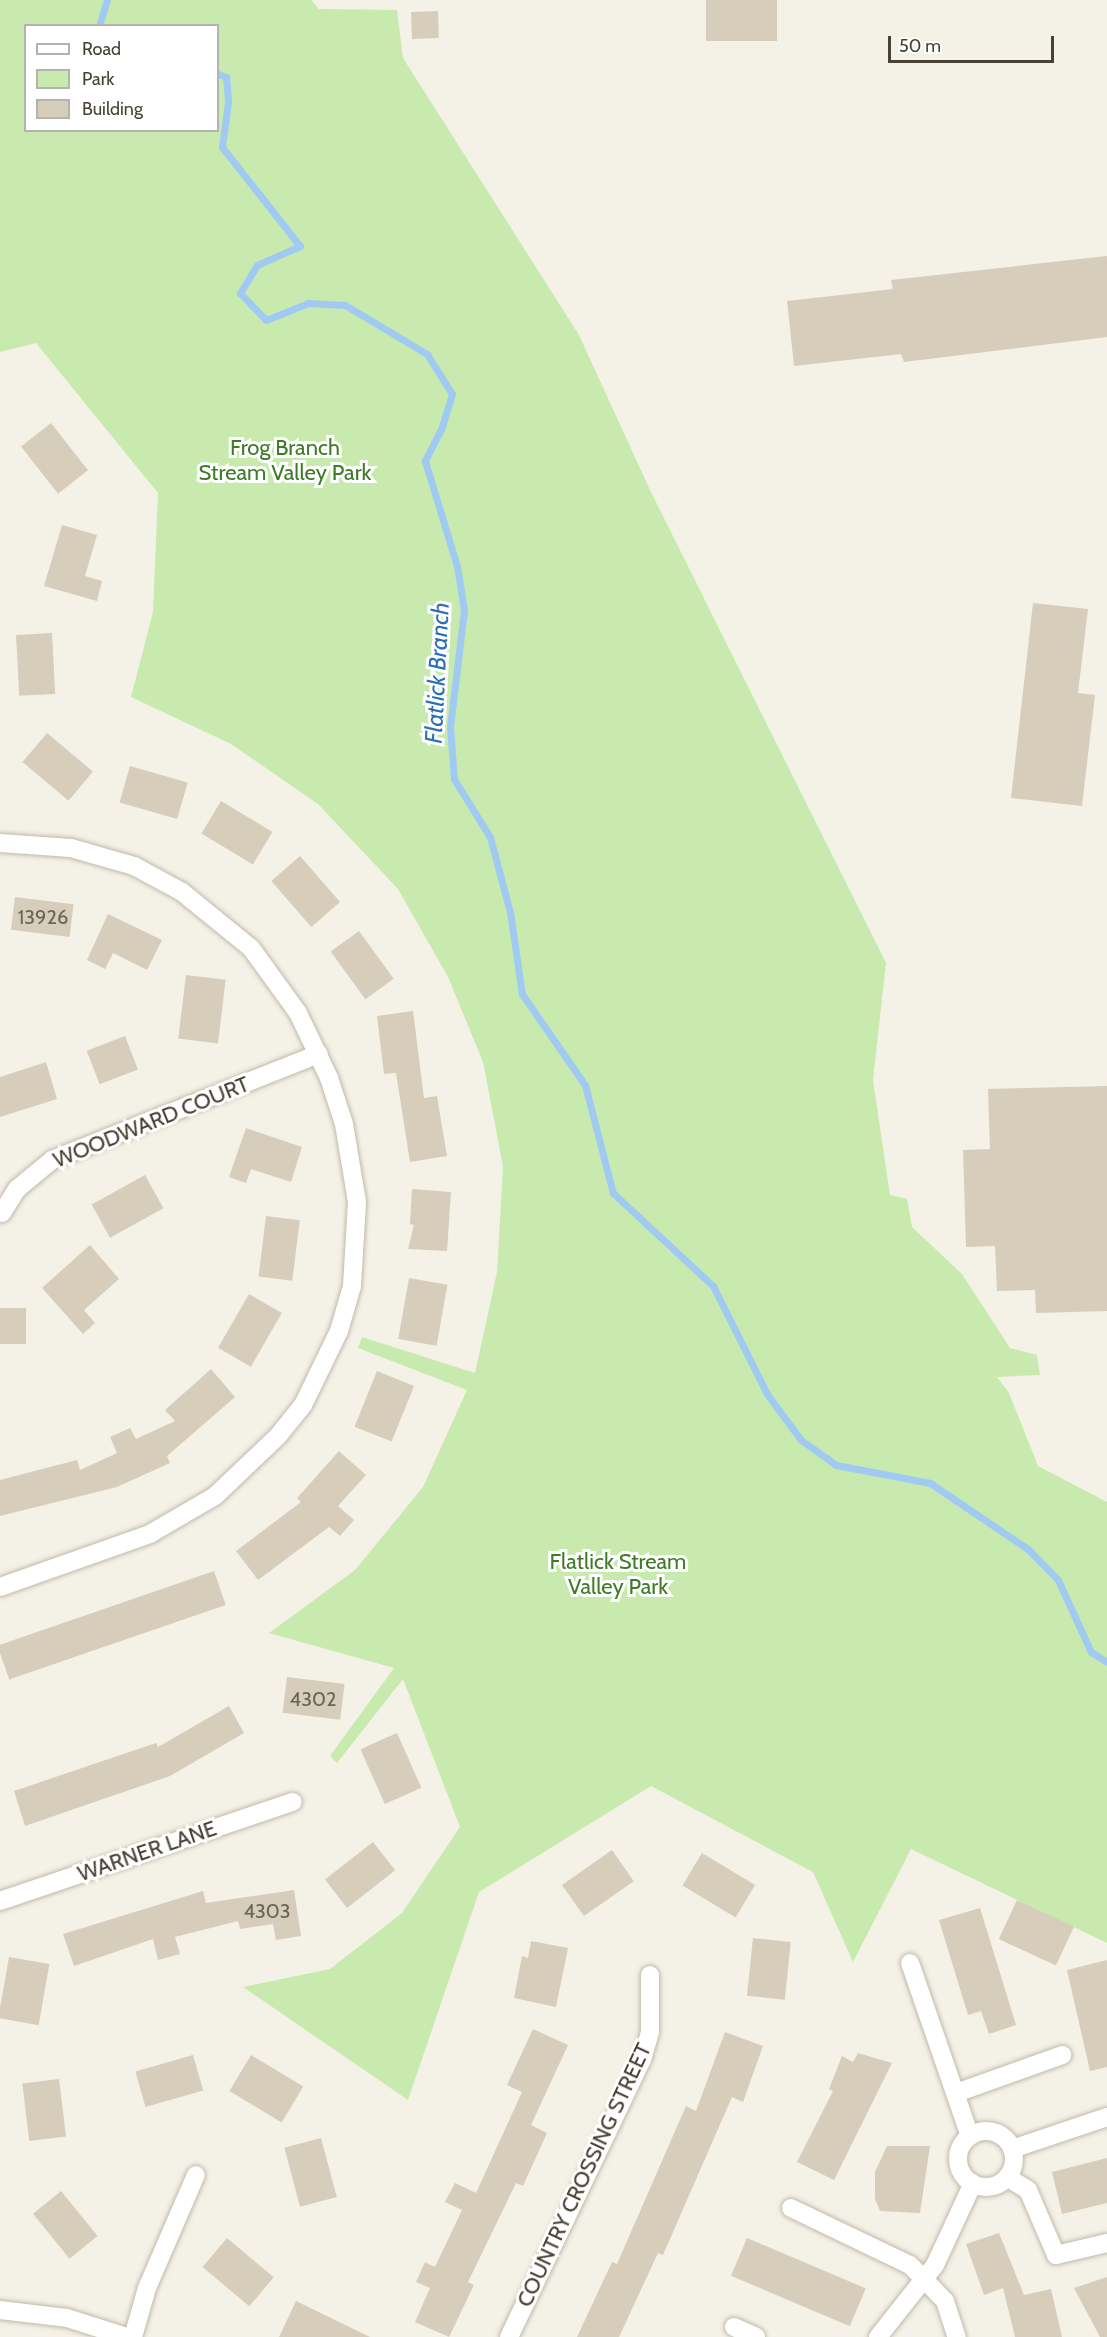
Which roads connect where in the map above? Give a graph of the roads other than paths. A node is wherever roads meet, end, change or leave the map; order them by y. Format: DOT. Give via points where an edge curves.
graph roads {
  1 [pos="0,843"];
  2 [pos="319,1054"];
  3 [pos="2,1213"];
  4 [pos="0,1587"];
  5 [pos="293,1802"];
  6 [pos="0,1901"];
  7 [pos="910,1963"];
  8 [pos="650,1975"];
  9 [pos="1062,2055"];
  10 [pos="956,2093"];
  11 [pos="1107,2117"];
  12 [pos="970,2136"];
  13 [pos="1012,2149"];
  14 [pos="196,2175"];
  15 [pos="1007,2176"];
  16 [pos="974,2184"];
  17 [pos="791,2208"];
  18 [pos="1107,2243"];
  19 [pos="924,2280"];
  20 [pos="0,2310"];
  21 [pos="734,2327"];
  22 [pos="127,2337"];
  23 [pos="133,2337"];
  24 [pos="509,2337"];
  25 [pos="756,2337"];
  26 [pos="878,2337"];
  27 [pos="957,2337"];
  1 -- 2 [label="street" via="40,844 102,855 182,892 251,948 286,993"];
  2 -- 3 [label="street, WOODWARD COURT" via="52,1160 17,1189"];
  2 -- 4 [label="street" via="350,1157 357,1238 352,1286 339,1330 303,1406 252,1463 194,1510 150,1534"];
  5 -- 6 [label="street, WARNER LANE"];
  7 -- 10 [label="street"];
  8 -- 24 [label="street, COUNTRY CROSSING STREET" via="650,2032 642,2060"];
  9 -- 10 [label="street"];
  10 -- 12 [label="street"];
  11 -- 13 [label="street"];
  12 -- 13 [label="street" via="994,2132"];
  12 -- 16 [label="street" via="962,2144 958,2162"];
  13 -- 15 [label="street" via="1013,2161"];
  14 -- 23 [label="street" via="147,2288"];
  15 -- 16 [label="street" via="991,2186"];
  15 -- 18 [label="street" via="1028,2190 1056,2255"];
  16 -- 19 [label="street"];
  17 -- 19 [label="street" via="910,2265"];
  19 -- 26 [label="street"];
  19 -- 27 [label="street" via="945,2301"];
  20 -- 22 [label="street" via="67,2318"];
  21 -- 25 [label="street"];
}
